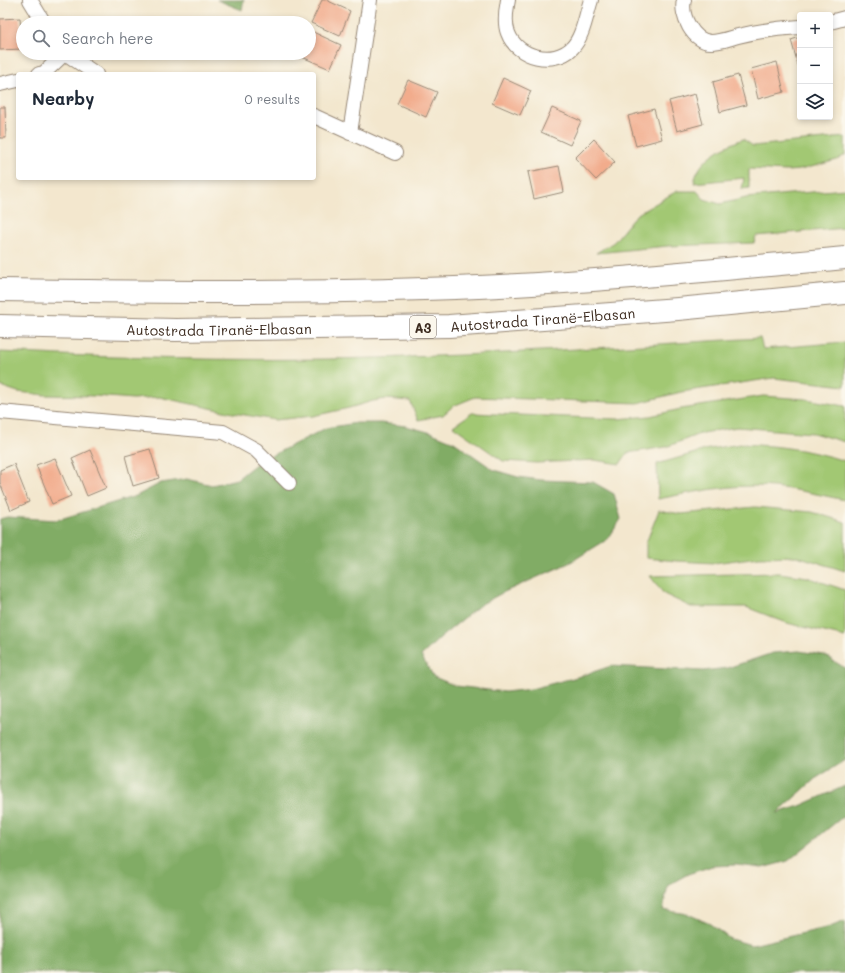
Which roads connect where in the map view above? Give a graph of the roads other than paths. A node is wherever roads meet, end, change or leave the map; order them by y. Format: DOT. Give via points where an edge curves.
graph roads {
  1 [pos="30,0"];
  2 [pos="370,0"];
  3 [pos="508,0"];
  4 [pos="591,0"];
  5 [pos="684,0"];
  6 [pos="40,16"];
  7 [pos="845,18"];
  8 [pos="833,21"];
  9 [pos="797,27"];
  10 [pos="58,60"];
  11 [pos="75,60"];
  12 [pos="45,72"];
  13 [pos="93,72"];
  14 [pos="16,80"];
  15 [pos="0,84"];
  16 [pos="316,117"];
  17 [pos="350,133"];
  18 [pos="396,153"];
  19 [pos="845,258"];
  20 [pos="0,290"];
  21 [pos="845,293"];
  22 [pos="0,326"];
  23 [pos="0,412"];
  24 [pos="289,483"];
  1 -- 6 [label="street"];
  2 -- 17 [label="street"];
  3 -- 4 [label="street" via="508,33 523,52 540,58 561,57 573,48 581,33"];
  5 -- 9 [label="street" via="686,22 695,35 710,42 776,28"];
  7 -- 8 [label="street"];
  10 -- 12 [label="street"];
  11 -- 13 [label="street"];
  14 -- 15 [label="street"];
  16 -- 17 [label="street"];
  17 -- 18 [label="street"];
  19 -- 20 [label="highway" via="681,273 455,288 180,292"];
  21 -- 22 [label="highway, Autostrada Tiranë-Elbasan / A3" via="678,309 449,326 176,330"];
  23 -- 24 [label="street" via="223,432 256,450"];
}
